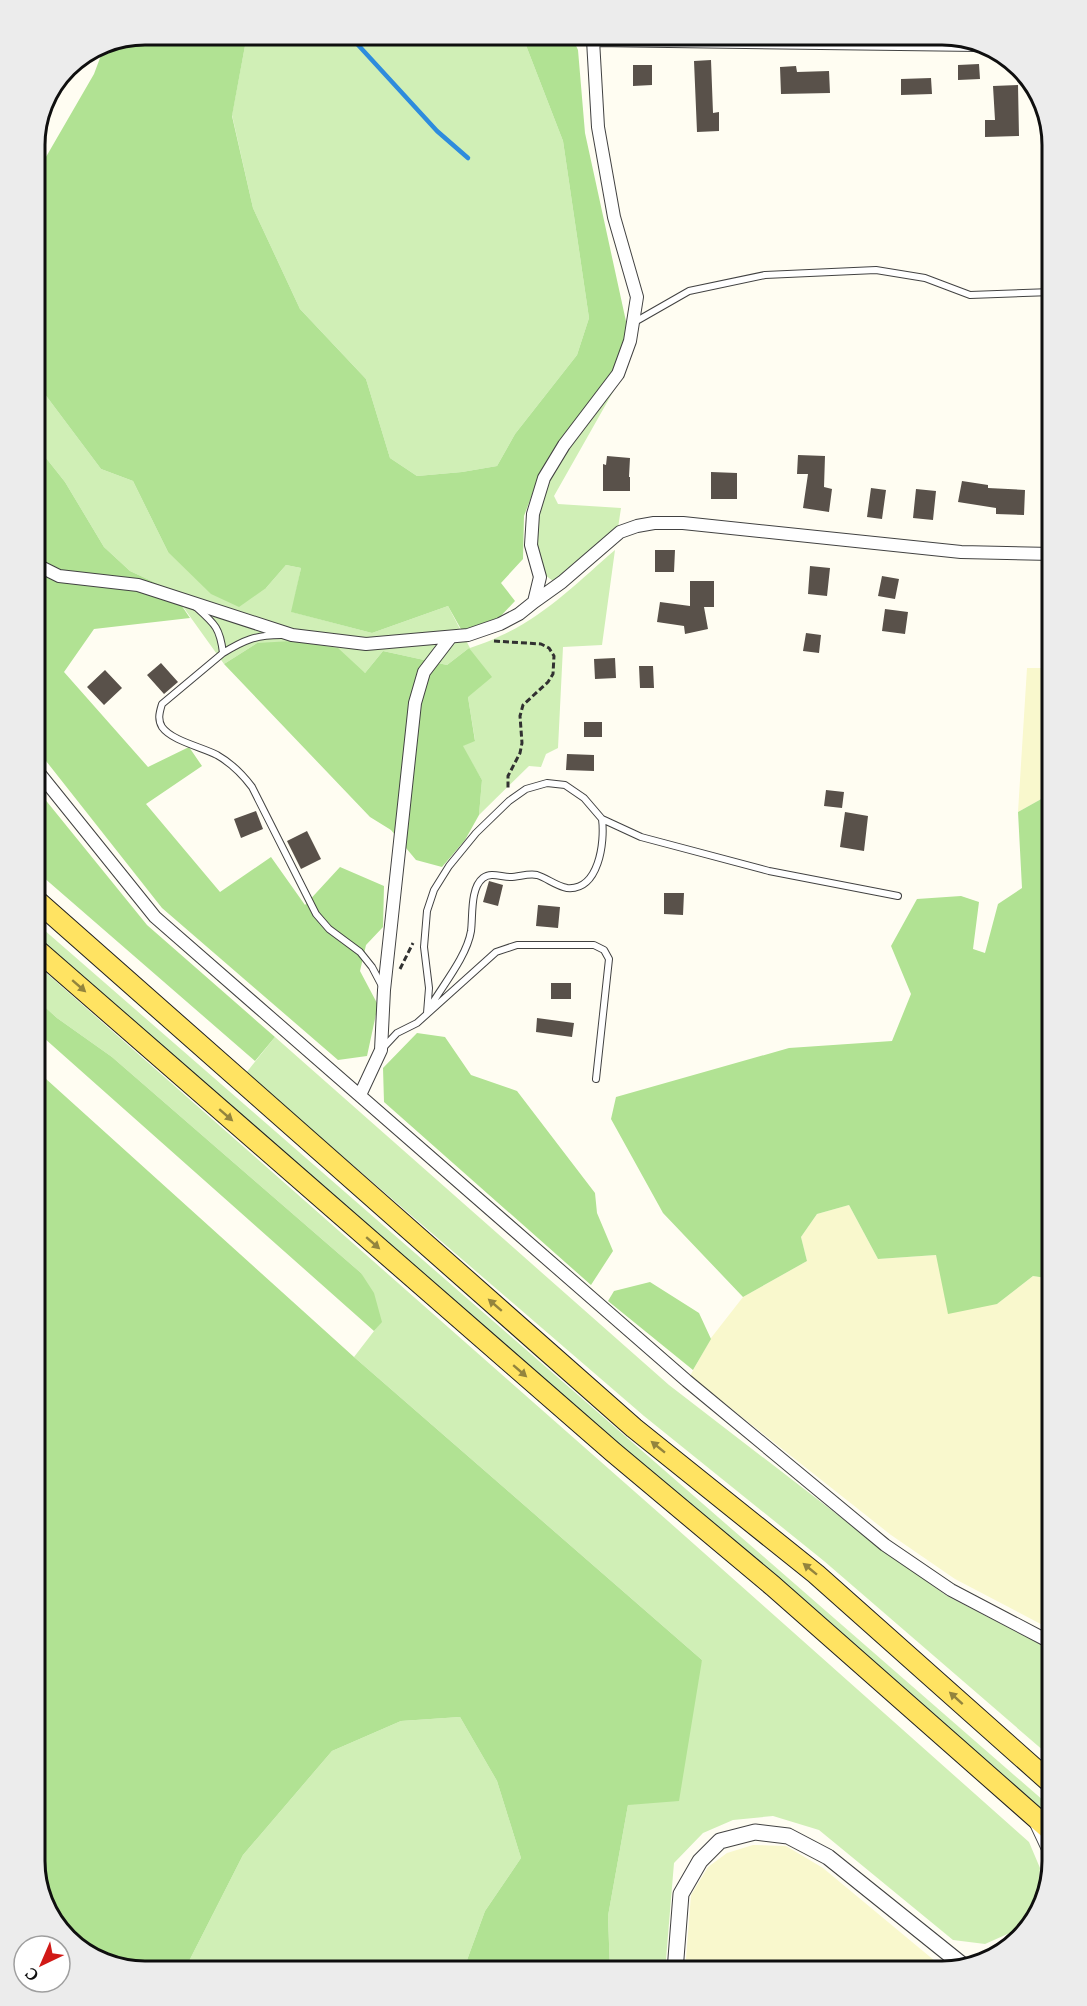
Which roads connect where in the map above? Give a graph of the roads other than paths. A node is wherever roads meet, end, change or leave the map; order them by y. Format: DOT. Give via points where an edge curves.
graph roads {
  1 [pos="592,45"];
  2 [pos="1042,292"];
  3 [pos="633,323"];
  4 [pos="1042,554"];
  5 [pos="45,569"];
  6 [pos="191,602"];
  7 [pos="534,602"];
  8 [pos="292,635"];
  9 [pos="450,638"];
  10 [pos="223,653"];
  11 [pos="45,780"];
  12 [pos="602,819"];
  13 [pos="898,896"];
  14 [pos="45,908"];
  15 [pos="45,957"];
  16 [pos="384,990"];
  17 [pos="427,1013"];
  18 [pos="381,1050"];
  19 [pos="596,1080"];
  20 [pos="360,1095"];
  21 [pos="1042,1637"];
  22 [pos="1042,1774"];
  23 [pos="1035,1816"];
  24 [pos="1042,1822"];
  25 [pos="1042,1831"];
  26 [pos="956,1960"];
  27 [pos="676,1961"];
  1 -- 3 [label="street" via="598,127 614,218 637,297"];
  2 -- 3 [label="lane" via="970,295 925,278 876,270 765,275 689,291"];
  3 -- 7 [label="street" via="618,374 544,478 533,514 531,545 540,577"];
  4 -- 7 [label="street" via="960,552 654,523 620,532"];
  5 -- 6 [label="street" via="59,576 138,585"];
  6 -- 8 [label="street"];
  6 -- 10 [label="lane" via="221,634"];
  7 -- 9 [label="street" via="500,624"];
  8 -- 9 [label="street" via="366,644"];
  8 -- 10 [label="lane" via="243,640"];
  9 -- 16 [label="street" via="424,672 414,703"];
  10 -- 16 [label="lane" via="162,704 162,726 174,736 219,756 243,774 316,914 360,952"];
  11 -- 20 [label="street" via="155,917"];
  12 -- 13 [label="lane" via="642,837 759,869"];
  12 -- 17 [label="lane" via="595,870 580,886 567,888 538,875 484,877 471,909 471,931 465,951"];
  12 -- 17 [label="lane" via="584,798 565,785 547,783 526,789 509,801 463,850 434,890 427,911"];
  22 -- 14 [label="main road, one-way" via="816,1574 634,1428"];
  15 -- 23 [label="main road, one-way"];
  16 -- 18 [label="street"];
  17 -- 18 [label="lane" via="397,1033"];
  17 -- 19 [label="lane" via="496,952 517,945 594,945 604,950 609,959"];
  18 -- 20 [label="street"];
  20 -- 21 [label="street" via="687,1380 885,1545 951,1590"];
  23 -- 24 [label="main road"];
  23 -- 25 [label="street"];
  26 -- 27 [label="street" via="828,1857 788,1836 754,1832 720,1841 699,1861 681,1894"];
}
